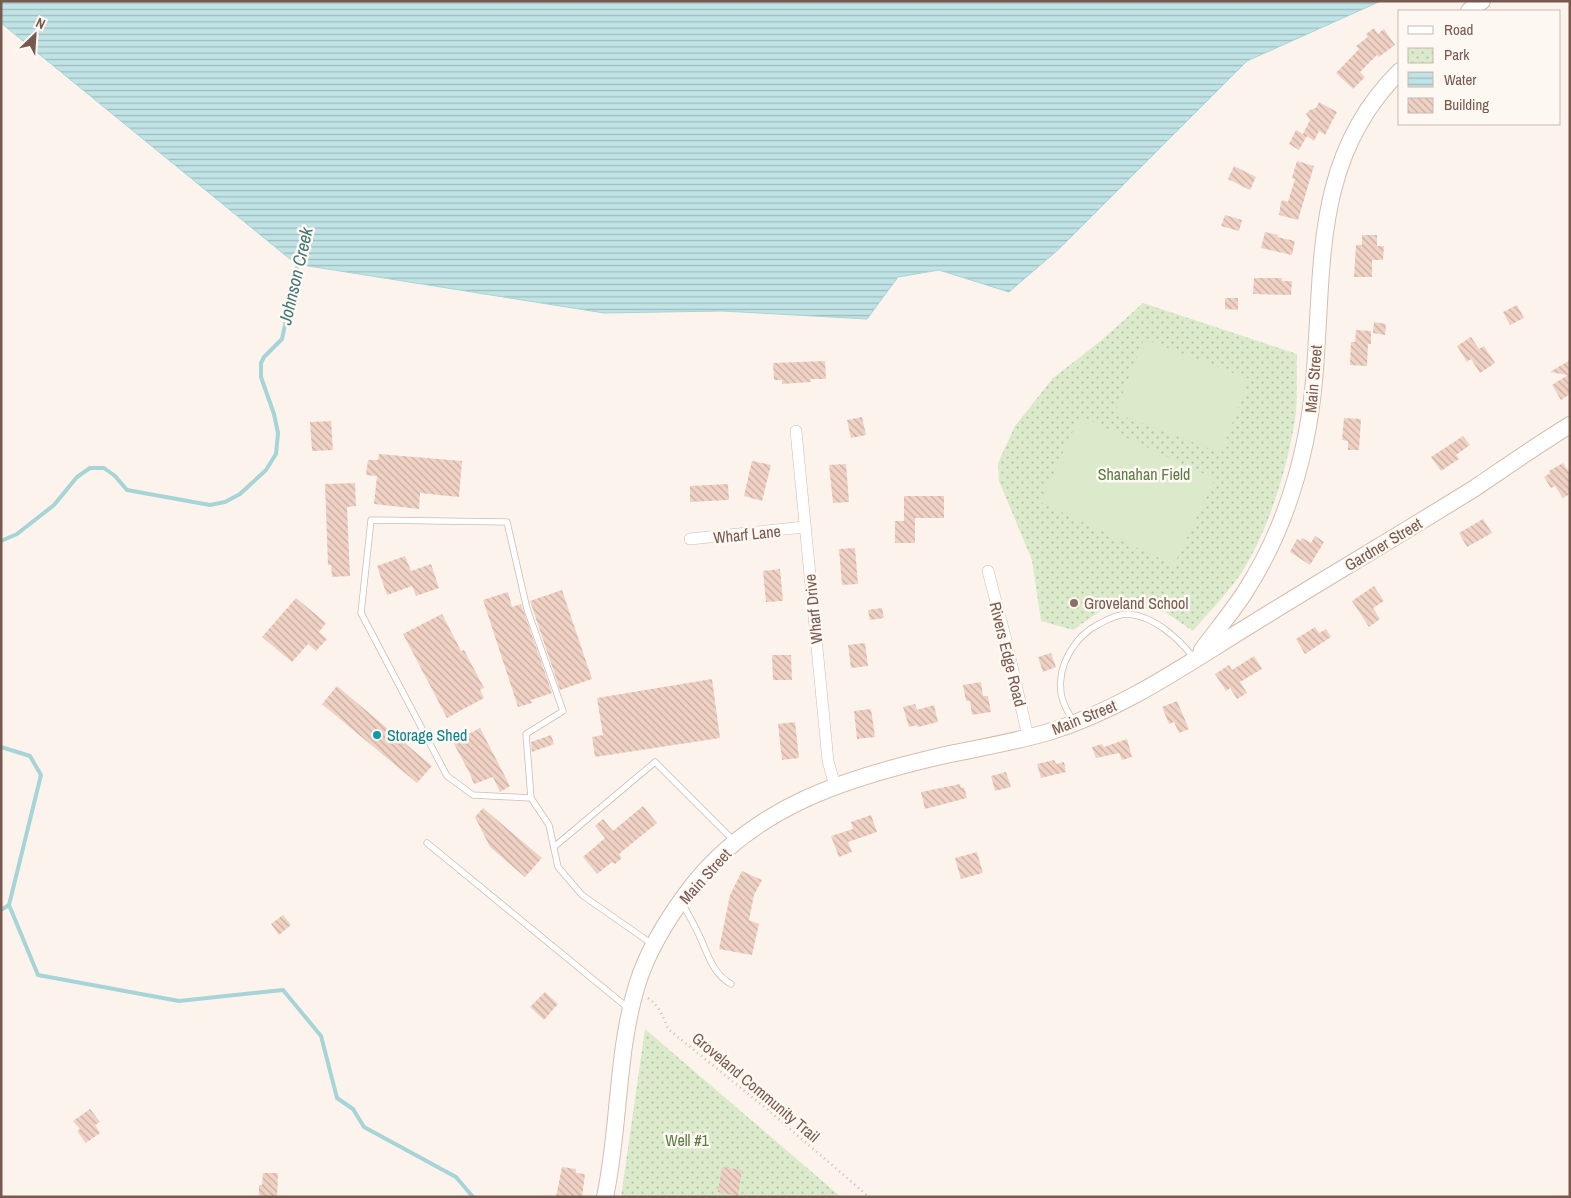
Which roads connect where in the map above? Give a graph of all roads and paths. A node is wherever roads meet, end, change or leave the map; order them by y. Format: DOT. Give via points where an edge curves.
graph roads {
  1 [pos="1482,1"];
  2 [pos="1470,10"];
  3 [pos="1398,72"];
  4 [pos="1570,425"];
  5 [pos="796,431"];
  6 [pos="804,527"];
  7 [pos="690,539"];
  8 [pos="988,572"];
  9 [pos="1194,659"];
  10 [pos="1074,723"];
  11 [pos="1028,737"];
  12 [pos="835,786"];
  13 [pos="530,798"];
  14 [pos="735,842"];
  15 [pos="427,843"];
  16 [pos="554,848"];
  17 [pos="681,902"];
  18 [pos="654,945"];
  19 [pos="731,984"];
  20 [pos="636,990"];
  21 [pos="631,1011"];
  22 [pos="605,1197"];
  23 [pos="869,1197"];
  1 -- 2 [label="main road"];
  3 -- 9 [label="main road, Main Street" via="1366,110 1353,133 1333,188 1325,224 1311,409 1295,484 1267,551 1245,591"];
  4 -- 9 [label="main road, Gardner Street"];
  5 -- 6 [label="street, Wharf Drive"];
  6 -- 7 [label="street, Wharf Lane"];
  6 -- 12 [label="street, Wharf Drive" via="828,761"];
  8 -- 11 [label="street, Rivers Edge Road"];
  9 -- 10 [label="main road, Main Street" via="1106,710"];
  9 -- 10 [label="lane" via="1180,641 1148,619 1127,614 1093,627 1069,652 1062,672 1060,692 1064,707"];
  10 -- 11 [label="main road, Main Street"];
  11 -- 12 [label="main road, Main Street" via="893,768"];
  12 -- 14 [label="main road, Main Street" via="801,800"];
  13 -- 13 [label="lane" via="473,795 447,776 361,612 371,520 507,522 526,609 562,711 526,734"];
  13 -- 16 [label="lane" via="549,824"];
  14 -- 16 [label="lane" via="655,762"];
  14 -- 17 [label="main road, Main Street"];
  15 -- 21 [label="lane"];
  16 -- 18 [label="lane" via="558,867 582,895"];
  17 -- 18 [label="main road, Main Street"];
  17 -- 19 [label="lane" via="713,968"];
  18 -- 20 [label="main road, Main Street"];
  20 -- 21 [label="main road, Main Street"];
  20 -- 23 [label="path, Groveland Community Trail" via="654,1002 668,1028"];
  21 -- 22 [label="main road, Main Street"];
}
